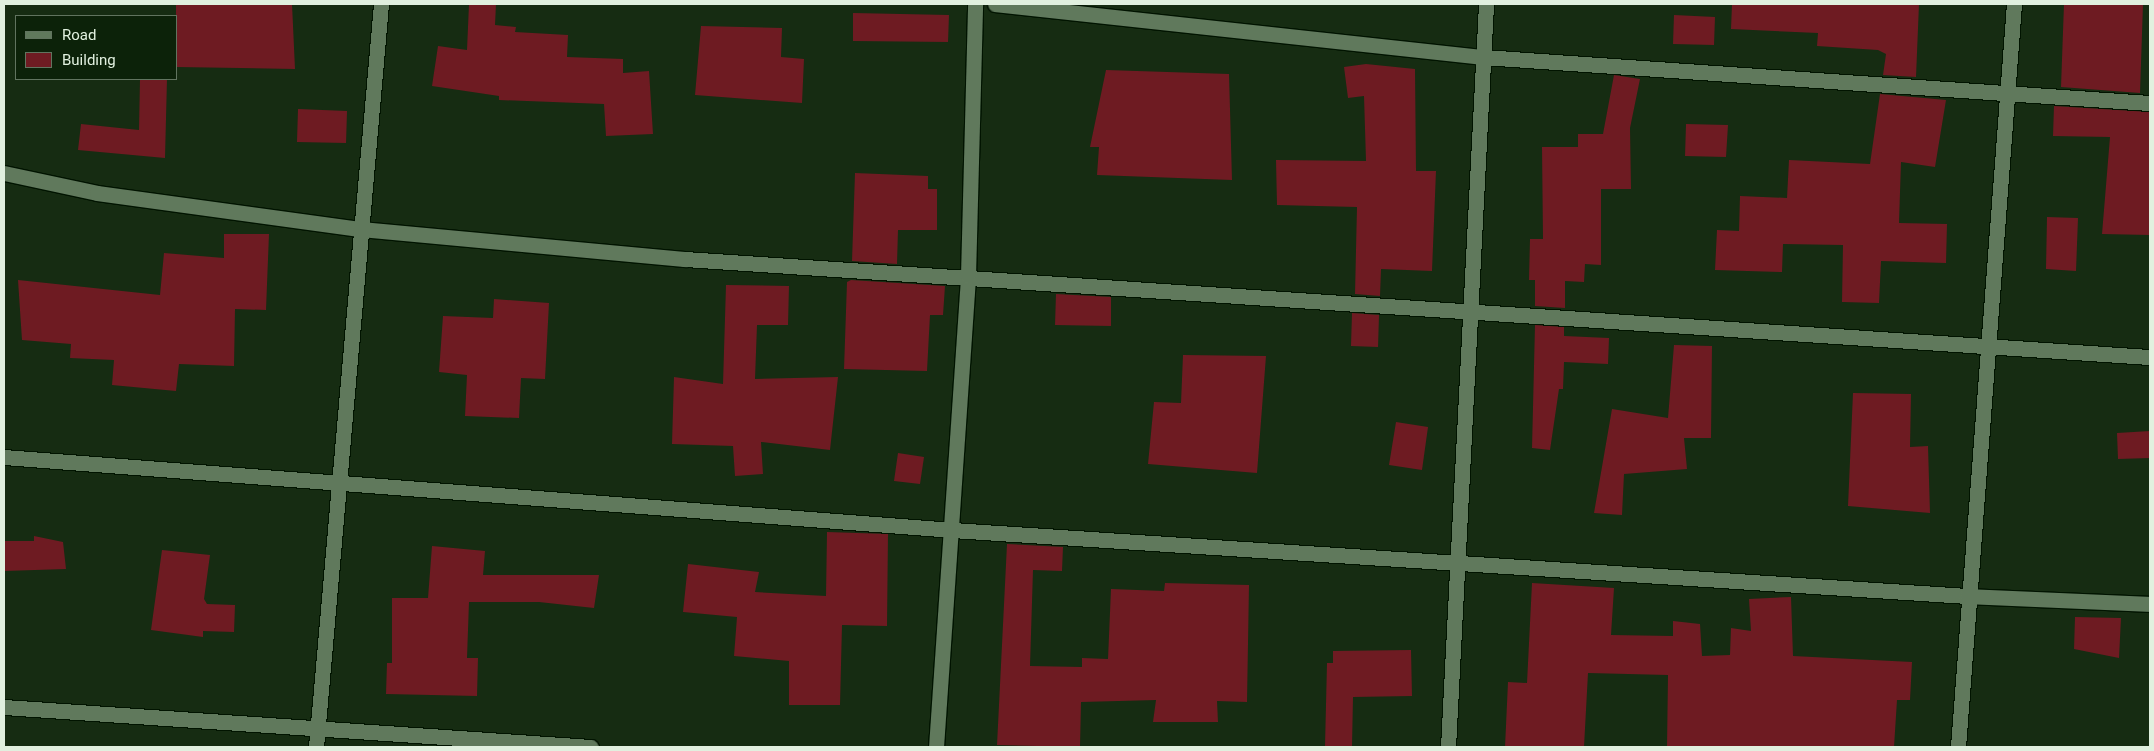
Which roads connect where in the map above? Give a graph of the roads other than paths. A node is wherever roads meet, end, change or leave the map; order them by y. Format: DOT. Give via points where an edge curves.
graph roads {
  1 [pos="381,4"];
  2 [pos="975,4"];
  3 [pos="995,4"];
  4 [pos="1486,4"];
  5 [pos="2014,4"];
  6 [pos="1483,56"];
  7 [pos="2007,92"];
  8 [pos="2150,103"];
  9 [pos="4,173"];
  10 [pos="360,229"];
  11 [pos="968,276"];
  12 [pos="1470,313"];
  13 [pos="1988,347"];
  14 [pos="2150,357"];
  15 [pos="4,457"];
  16 [pos="336,484"];
  17 [pos="952,530"];
  18 [pos="1456,564"];
  19 [pos="1967,596"];
  20 [pos="2150,604"];
  21 [pos="4,707"];
  22 [pos="317,727"];
  23 [pos="316,747"];
  24 [pos="591,747"];
  25 [pos="936,747"];
  26 [pos="1448,747"];
  27 [pos="1958,747"];
  1 -- 10 [label="street"];
  2 -- 11 [label="street"];
  3 -- 6 [label="street"];
  4 -- 6 [label="street"];
  5 -- 7 [label="street"];
  6 -- 7 [label="street"];
  6 -- 12 [label="street"];
  7 -- 8 [label="street"];
  7 -- 13 [label="street"];
  9 -- 10 [label="street" via="97,193"];
  10 -- 11 [label="street" via="686,259"];
  10 -- 16 [label="street"];
  11 -- 12 [label="street"];
  11 -- 17 [label="street"];
  12 -- 13 [label="street"];
  12 -- 18 [label="street"];
  13 -- 14 [label="street"];
  13 -- 19 [label="street"];
  15 -- 16 [label="street"];
  16 -- 17 [label="street"];
  16 -- 22 [label="street"];
  17 -- 18 [label="street"];
  17 -- 25 [label="street"];
  18 -- 19 [label="street"];
  18 -- 26 [label="street"];
  19 -- 20 [label="street"];
  19 -- 27 [label="street"];
  21 -- 22 [label="street"];
  22 -- 23 [label="street"];
  22 -- 24 [label="street"];
}
